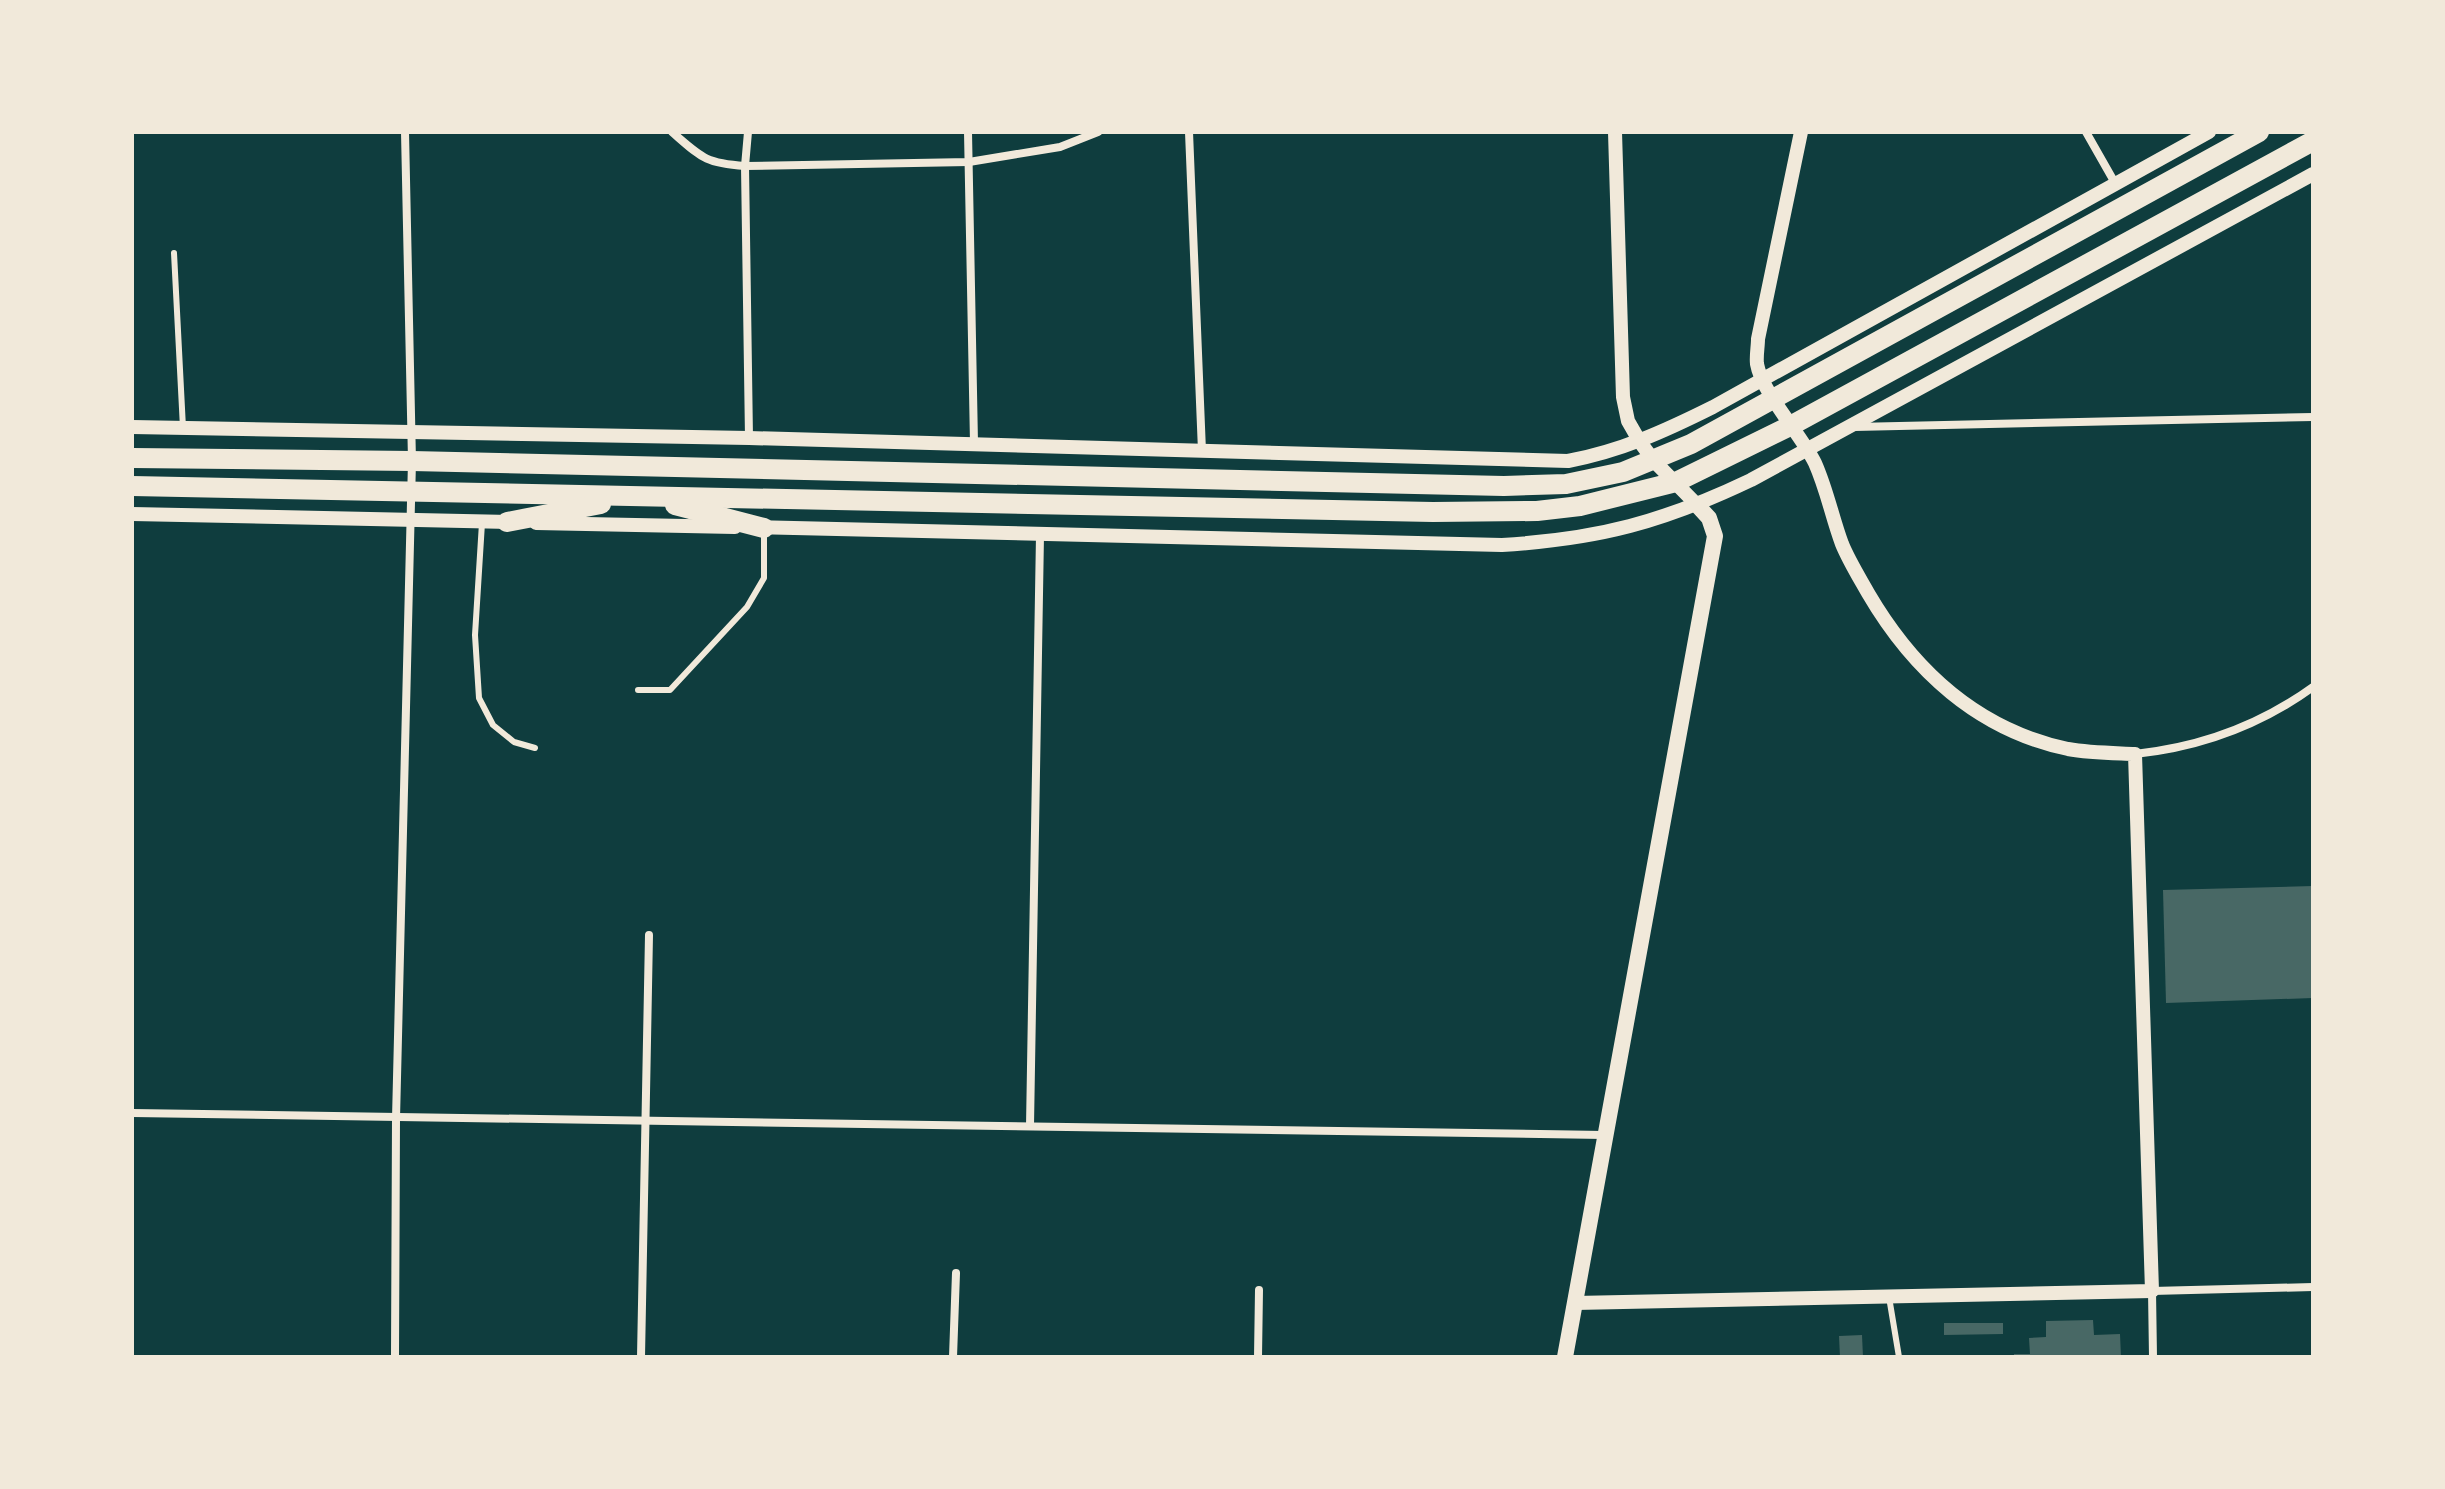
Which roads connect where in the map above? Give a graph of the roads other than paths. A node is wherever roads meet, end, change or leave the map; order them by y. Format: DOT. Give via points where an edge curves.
graph roads {
  1 [pos="405,132"];
  2 [pos="672,132"];
  3 [pos="748,132"];
  4 [pos="968,132"];
  5 [pos="1098,132"];
  6 [pos="1189,132"];
  7 [pos="1615,132"];
  8 [pos="1801,132"];
  9 [pos="2086,132"];
  10 [pos="2209,132"];
  11 [pos="2259,132"];
  12 [pos="2313,141"];
  13 [pos="969,162"];
  14 [pos="745,166"];
  15 [pos="2313,174"];
  16 [pos="2115,183"];
  17 [pos="174,253"];
  18 [pos="1764,381"];
  19 [pos="1776,400"];
  20 [pos="2313,417"];
  21 [pos="1792,425"];
  22 [pos="132,427"];
  23 [pos="183,428"];
  24 [pos="1849,428"];
  25 [pos="412,433"];
  26 [pos="749,438"];
  27 [pos="1640,442"];
  28 [pos="974,443"];
  29 [pos="1809,449"];
  30 [pos="1202,451"];
  31 [pos="132,458"];
  32 [pos="412,461"];
  33 [pos="1654,461"];
  34 [pos="1676,482"];
  35 [pos="132,486"];
  36 [pos="410,491"];
  37 [pos="641,496"];
  38 [pos="1698,506"];
  39 [pos="132,514"];
  40 [pos="409,521"];
  41 [pos="507,522"];
  42 [pos="482,523"];
  43 [pos="764,528"];
  44 [pos="1040,535"];
  45 [pos="2313,687"];
  46 [pos="638,690"];
  47 [pos="535,748"];
  48 [pos="2135,754"];
  49 [pos="649,935"];
  50 [pos="132,1113"];
  51 [pos="396,1119"];
  52 [pos="646,1122"];
  53 [pos="1030,1126"];
  54 [pos="1604,1135"];
  55 [pos="956,1273"];
  56 [pos="2313,1287"];
  57 [pos="1259,1290"];
  58 [pos="2152,1291"];
  59 [pos="1889,1297"];
  60 [pos="1575,1303"];
  61 [pos="395,1357"];
  62 [pos="641,1357"];
  63 [pos="953,1357"];
  64 [pos="1258,1357"];
  65 [pos="1565,1357"];
  66 [pos="1899,1357"];
  67 [pos="2153,1357"];
  1 -- 25 [label="street"];
  2 -- 14 [label="street" via="714,164"];
  3 -- 14 [label="street"];
  4 -- 13 [label="street"];
  5 -- 13 [label="street" via="1060,147"];
  6 -- 30 [label="street"];
  7 -- 27 [label="street" via="1623,397"];
  8 -- 18 [label="street" via="1758,339 1757,364"];
  9 -- 16 [label="street"];
  10 -- 16 [label="street"];
  11 -- 19 [label="main road"];
  12 -- 21 [label="main road"];
  13 -- 14 [label="street"];
  13 -- 28 [label="street"];
  14 -- 26 [label="street"];
  15 -- 24 [label="street"];
  16 -- 18 [label="street"];
  17 -- 23 [label="lane"];
  18 -- 19 [label="street"];
  18 -- 27 [label="street"];
  19 -- 21 [label="street"];
  19 -- 33 [label="main road"];
  20 -- 24 [label="street"];
  21 -- 29 [label="street"];
  21 -- 34 [label="main road"];
  22 -- 23 [label="street"];
  23 -- 25 [label="street"];
  24 -- 29 [label="street"];
  25 -- 26 [label="street"];
  25 -- 32 [label="street"];
  26 -- 28 [label="street"];
  27 -- 30 [label="street" via="1568,461"];
  27 -- 33 [label="street"];
  28 -- 30 [label="street"];
  29 -- 38 [label="street"];
  29 -- 48 [label="street" via="1856,572 1907,651 1938,683 1982,716 2027,737 2068,749"];
  31 -- 32 [label="main road"];
  32 -- 33 [label="main road" via="1504,486 1566,484"];
  32 -- 36 [label="street"];
  33 -- 34 [label="street"];
  34 -- 37 [label="main road" via="1537,511"];
  34 -- 38 [label="street"];
  35 -- 36 [label="main road"];
  36 -- 37 [label="main road"];
  36 -- 40 [label="street"];
  37 -- 41 [label="main road"];
  37 -- 43 [label="main road"];
  38 -- 44 [label="street" via="1612,532 1502,545"];
  38 -- 54 [label="main road" via="1715,536"];
  39 -- 40 [label="street"];
  40 -- 42 [label="street"];
  40 -- 51 [label="street"];
  41 -- 42 [label="street"];
  41 -- 43 [label="street"];
  42 -- 47 [label="lane" via="475,635 479,698 493,725 514,742"];
  43 -- 44 [label="street"];
  43 -- 46 [label="lane" via="764,578 747,607 670,690"];
  44 -- 53 [label="street"];
  45 -- 48 [label="street" via="2261,720 2214,740"];
  48 -- 58 [label="street"];
  49 -- 52 [label="street"];
  50 -- 51 [label="street"];
  51 -- 52 [label="street"];
  51 -- 61 [label="street"];
  52 -- 53 [label="street"];
  52 -- 62 [label="street"];
  53 -- 54 [label="street"];
  54 -- 60 [label="main road"];
  55 -- 63 [label="street"];
  56 -- 58 [label="street"];
  57 -- 64 [label="street"];
  58 -- 59 [label="street"];
  58 -- 67 [label="street"];
  59 -- 60 [label="street"];
  59 -- 66 [label="lane"];
  60 -- 65 [label="main road"];
}
